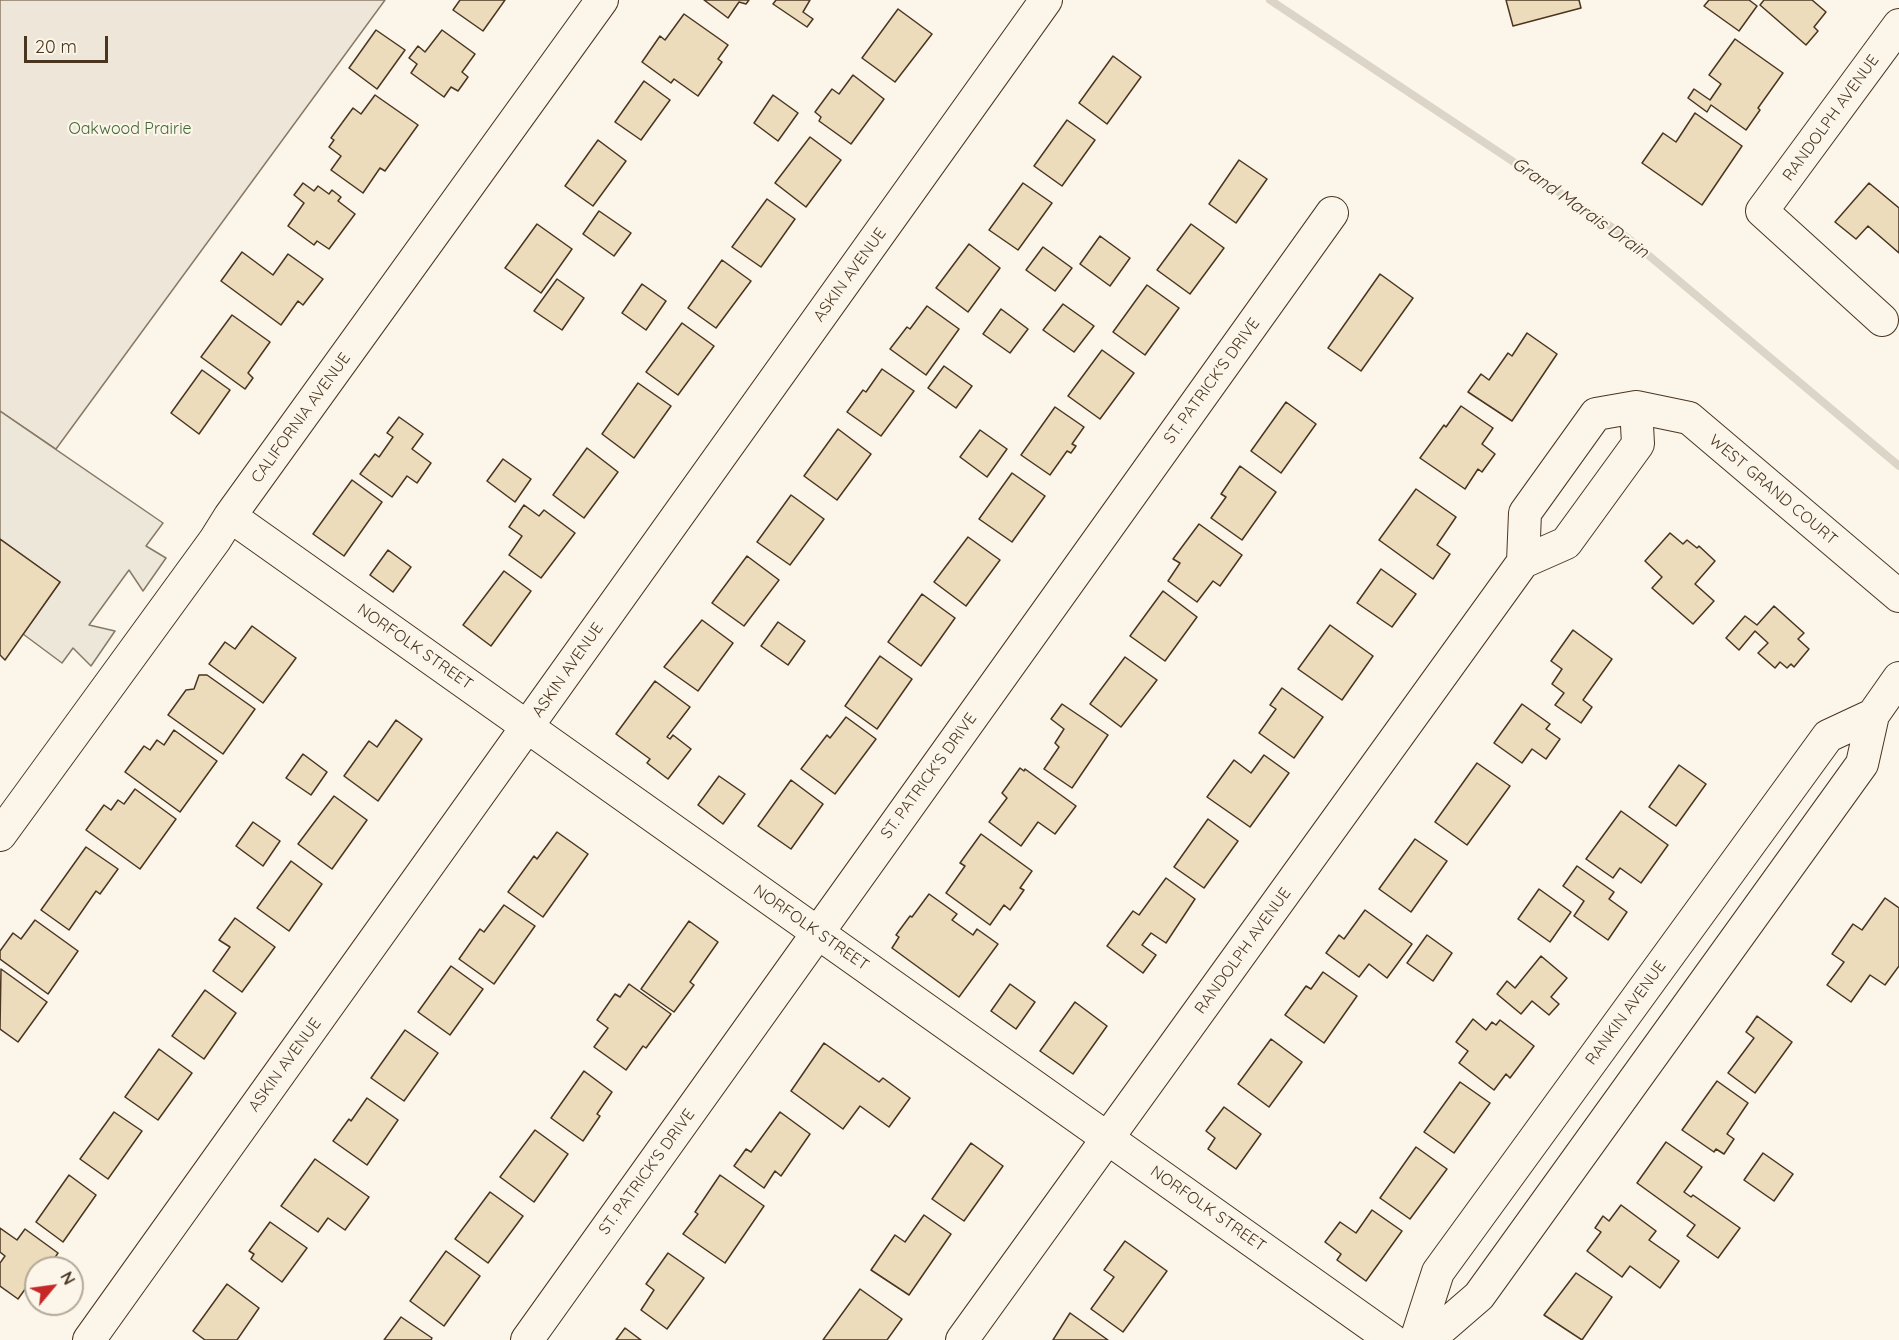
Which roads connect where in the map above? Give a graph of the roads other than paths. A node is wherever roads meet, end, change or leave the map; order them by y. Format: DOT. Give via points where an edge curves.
graph roads {
  1 [pos="603,0"];
  2 [pos="1046,0"];
  3 [pos="1899,25"];
  4 [pos="1332,213"];
  5 [pos="1882,320"];
  6 [pos="1636,407"];
  7 [pos="230,516"];
  8 [pos="1523,562"];
  9 [pos="1899,596"];
  10 [pos="1899,678"];
  11 [pos="1873,715"];
  12 [pos="528,727"];
  13 [pos="0,835"];
  14 [pos="818,933"];
  15 [pos="1108,1139"];
  16 [pos="89,1340"];
  17 [pos="527,1340"];
  18 [pos="962,1340"];
  19 [pos="1392,1340"];
  20 [pos="1416,1340"];
  21 [pos="1428,1340"];
  1 -- 7 [label="street, CALIFORNIA AVENUE"];
  2 -- 12 [label="street, ASKIN AVENUE"];
  3 -- 5 [label="street, RANDOLPH AVENUE" via="1762,211"];
  4 -- 14 [label="street, ST. PATRICK'S DRIVE"];
  6 -- 8 [label="street" via="1638,444 1573,534 1566,543"];
  6 -- 8 [label="street" via="1596,414 1525,513"];
  6 -- 9 [label="street, WEST GRAND COURT" via="1689,418"];
  7 -- 12 [label="street, NORFOLK STREET"];
  7 -- 13 [label="street, CALIFORNIA AVENUE"];
  8 -- 15 [label="street, RANDOLPH AVENUE"];
  10 -- 11 [label="street, RANKIN AVENUE"];
  11 -- 20 [label="street, RANKIN AVENUE" via="1828,736 1438,1272"];
  11 -- 21 [label="street, RANKIN AVENUE" via="1862,764 1479,1296"];
  12 -- 14 [label="street, NORFOLK STREET"];
  12 -- 16 [label="street, ASKIN AVENUE"];
  14 -- 15 [label="street, NORFOLK STREET"];
  14 -- 17 [label="street, ST. PATRICK'S DRIVE"];
  15 -- 18 [label="street, RANDOLPH AVENUE"];
  15 -- 19 [label="street, NORFOLK STREET"];
}
